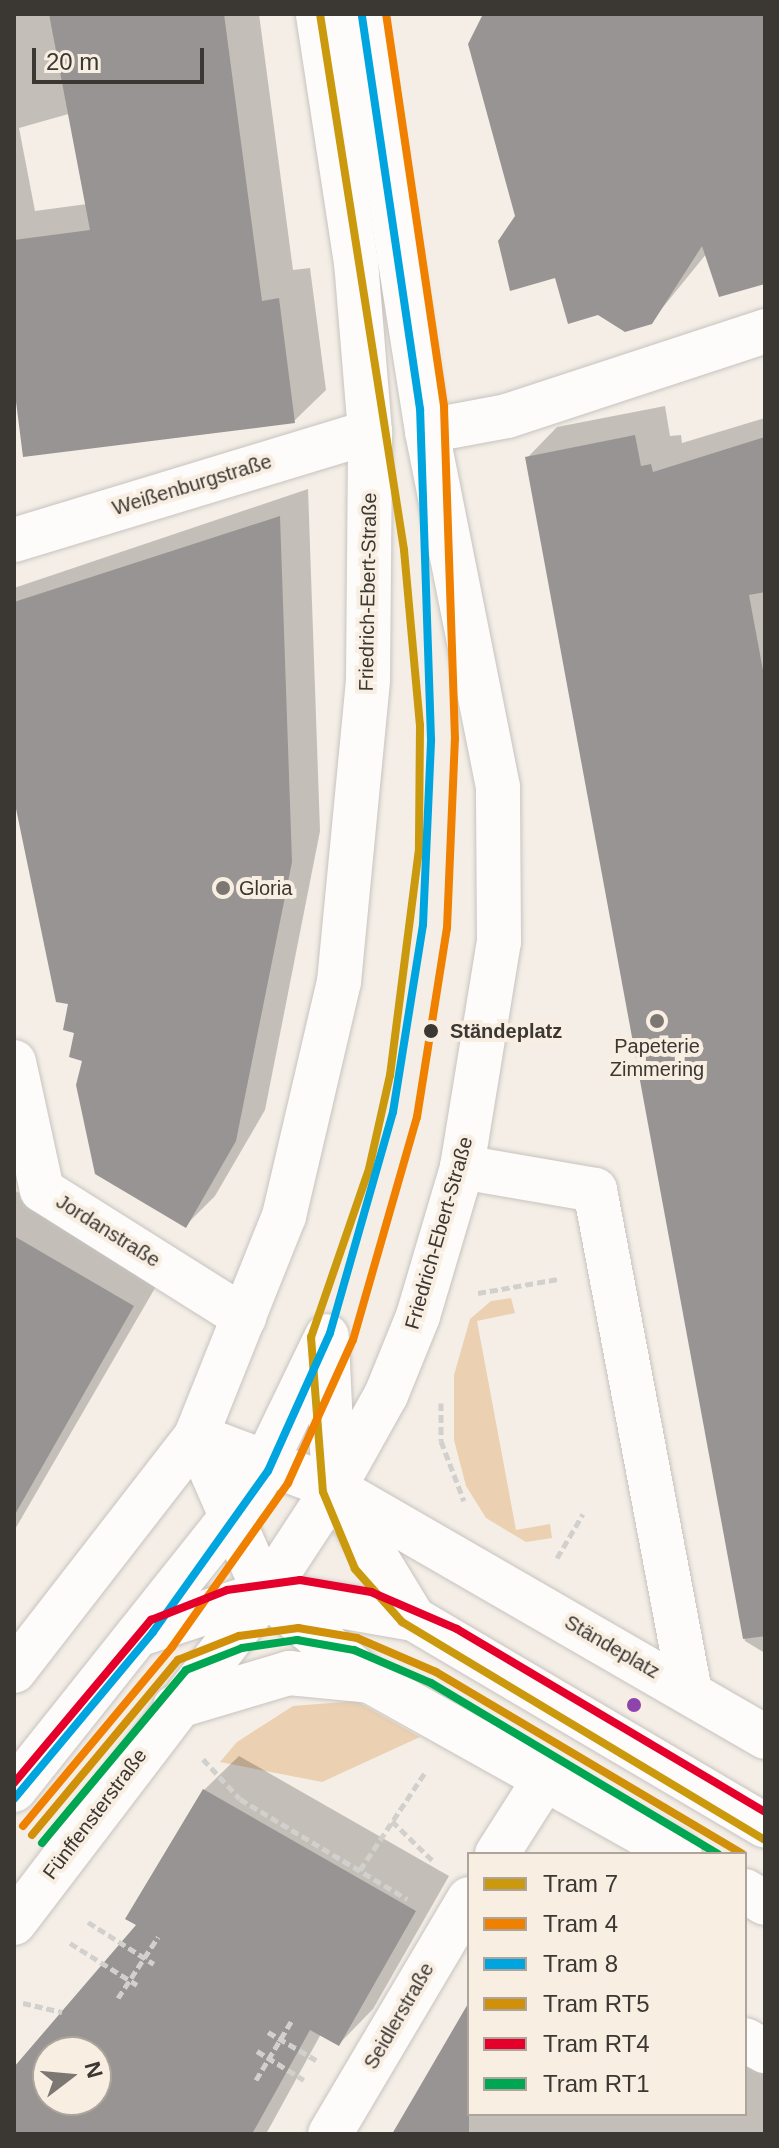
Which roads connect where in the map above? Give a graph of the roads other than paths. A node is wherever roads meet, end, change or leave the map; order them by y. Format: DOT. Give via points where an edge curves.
graph roads {
  1 [pos="318,14"];
  2 [pos="361,14"];
  3 [pos="765,331"];
  4 [pos="427,431"];
  5 [pos="370,432"];
  6 [pos="14,540"];
  7 [pos="14,1062"];
  8 [pos="462,1167"];
  9 [pos="244,1317"];
  10 [pos="196,1436"];
  11 [pos="268,1464"];
  12 [pos="334,1488"];
  13 [pos="232,1518"];
  14 [pos="265,1593"];
  15 [pos="414,1619"];
  16 [pos="143,1633"];
  17 [pos="14,1671"];
  18 [pos="370,1681"];
  19 [pos="690,1692"];
  20 [pos="175,1707"];
  21 [pos="765,1737"];
  22 [pos="546,1777"];
  23 [pos="14,1790"];
  24 [pos="765,1826"];
  25 [pos="498,1852"];
  26 [pos="677,1852"];
  27 [pos="456,1882"];
  28 [pos="747,1892"];
  29 [pos="765,1903"];
  30 [pos="14,1923"];
  31 [pos="747,2041"];
  32 [pos="765,2051"];
  33 [pos="330,2134"];
  1 -- 5 [label="main road, Friedrich-Ebert-Straße" via="356,263"];
  2 -- 4 [label="main road, Friedrich-Ebert-Straße"];
  3 -- 4 [label="main road" via="507,416"];
  4 -- 8 [label="main road, Friedrich-Ebert-Straße" via="484,691 503,862 499,942"];
  5 -- 6 [label="main road, Weißenburgstraße"];
  5 -- 9 [label="main road, Friedrich-Ebert-Straße" via="368,679 339,982 284,1216"];
  7 -- 9 [label="main road, Jordanstraße" via="42,1190"];
  8 -- 12 [label="main road, Friedrich-Ebert-Straße" via="418,1316 386,1395"];
  8 -- 19 [label="main road" via="595,1190"];
  9 -- 10 [label="main road, Friedrich-Ebert-Straße"];
  10 -- 11 [label="main road"];
  10 -- 13 [label="main road"];
  10 -- 17 [label="main road"];
  11 -- 12 [label="main road"];
  11 -- 12 [label="main road" via="327,1336"];
  11 -- 13 [label="main road"];
  12 -- 14 [label="main road, Fünffensterstraße"];
  12 -- 15 [label="main road"];
  12 -- 19 [label="main road, Ständeplatz"];
  13 -- 14 [label="main road"];
  13 -- 16 [label="main road"];
  14 -- 15 [label="main road"];
  14 -- 16 [label="main road"];
  14 -- 18 [label="main road"];
  14 -- 20 [label="main road, Fünffensterstraße"];
  15 -- 24 [label="main road"];
  16 -- 23 [label="main road"];
  18 -- 20 [label="main road" via="289,1673"];
  18 -- 22 [label="main road"];
  19 -- 21 [label="main road, Ständeplatz"];
  20 -- 30 [label="main road, Fünffensterstraße"];
  22 -- 25 [label="main road"];
  22 -- 26 [label="main road"];
  27 -- 33 [label="main road, Seidlerstraße"];
  28 -- 29 [label="main road"];
  31 -- 32 [label="main road"];
}
